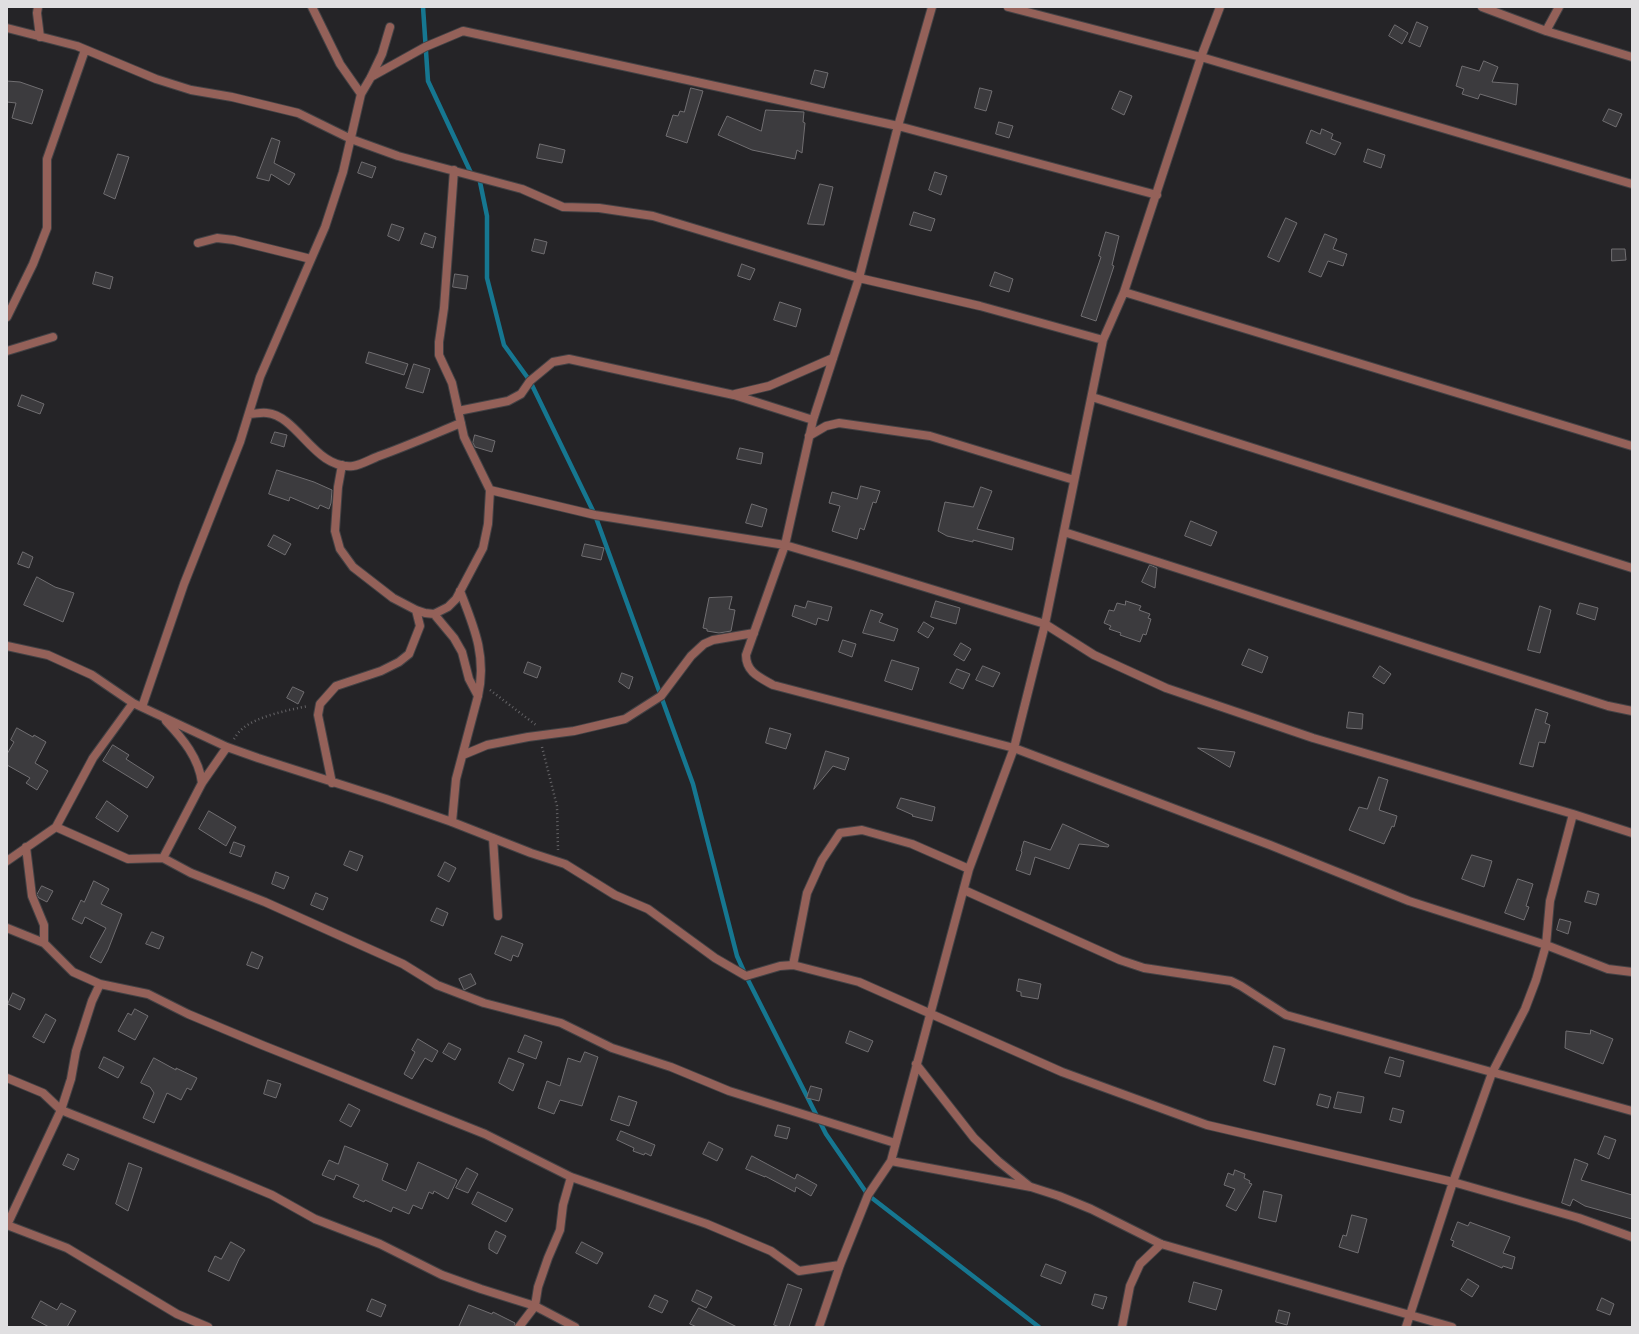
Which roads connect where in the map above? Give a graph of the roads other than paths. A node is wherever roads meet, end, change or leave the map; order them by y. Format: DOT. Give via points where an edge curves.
graph roads {
  1 [pos="38,7"];
  2 [pos="312,7"];
  3 [pos="932,7"];
  4 [pos="1008,7"];
  5 [pos="1220,7"];
  6 [pos="1482,7"];
  7 [pos="1558,7"];
  8 [pos="7,28"];
  9 [pos="390,28"];
  10 [pos="1546,31"];
  11 [pos="40,37"];
  12 [pos="85,50"];
  13 [pos="1201,56"];
  14 [pos="1632,57"];
  15 [pos="371,77"];
  16 [pos="361,94"];
  17 [pos="898,126"];
  18 [pos="351,140"];
  19 [pos="454,170"];
  20 [pos="1632,184"];
  21 [pos="1157,194"];
  22 [pos="198,243"];
  23 [pos="311,259"];
  24 [pos="859,278"];
  25 [pos="1124,292"];
  26 [pos="7,317"];
  27 [pos="53,336"];
  28 [pos="1103,340"];
  29 [pos="7,351"];
  30 [pos="833,358"];
  31 [pos="734,394"];
  32 [pos="1092,397"];
  33 [pos="458,411"];
  34 [pos="249,414"];
  35 [pos="813,420"];
  36 [pos="461,423"];
  37 [pos="809,436"];
  38 [pos="1632,446"];
  39 [pos="342,465"];
  40 [pos="1074,480"];
  41 [pos="490,490"];
  42 [pos="1064,532"];
  43 [pos="785,546"];
  44 [pos="1632,568"];
  45 [pos="460,591"];
  46 [pos="416,610"];
  47 [pos="434,614"];
  48 [pos="1046,624"];
  49 [pos="754,633"];
  50 [pos="7,646"];
  51 [pos="478,696"];
  52 [pos="133,703"];
  53 [pos="142,707"];
  54 [pos="1632,711"];
  55 [pos="162,717"];
  56 [pos="227,747"];
  57 [pos="1014,748"];
  58 [pos="463,755"];
  59 [pos="202,783"];
  60 [pos="332,783"];
  61 [pos="1573,814"];
  62 [pos="452,822"];
  63 [pos="56,827"];
  64 [pos="1632,833"];
  65 [pos="493,838"];
  66 [pos="26,847"];
  67 [pos="162,858"];
  68 [pos="7,861"];
  69 [pos="969,869"];
  70 [pos="964,890"];
  71 [pos="498,916"];
  72 [pos="7,928"];
  73 [pos="44,943"];
  74 [pos="1546,945"];
  75 [pos="793,965"];
  76 [pos="1632,972"];
  77 [pos="100,984"];
  78 [pos="930,1014"];
  79 [pos="916,1064"];
  80 [pos="1492,1073"];
  81 [pos="7,1078"];
  82 [pos="61,1110"];
  83 [pos="1632,1111"];
  84 [pos="895,1143"];
  85 [pos="890,1161"];
  86 [pos="571,1177"];
  87 [pos="1454,1182"];
  88 [pos="1031,1187"];
  89 [pos="7,1226"];
  90 [pos="1632,1237"];
  91 [pos="1161,1244"];
  92 [pos="840,1265"];
  93 [pos="535,1306"];
  94 [pos="1411,1315"];
  95 [pos="208,1327"];
  96 [pos="519,1327"];
  97 [pos="575,1327"];
  98 [pos="820,1327"];
  99 [pos="1122,1327"];
  100 [pos="1406,1327"];
  101 [pos="1452,1327"];
  1 -- 11 [label="street"];
  2 -- 16 [label="street" via="340,64"];
  3 -- 17 [label="street"];
  4 -- 13 [label="street"];
  5 -- 13 [label="street"];
  6 -- 10 [label="street"];
  7 -- 10 [label="street"];
  8 -- 11 [label="street"];
  9 -- 15 [label="street"];
  10 -- 14 [label="street"];
  11 -- 12 [label="street"];
  12 -- 18 [label="street" via="191,90 298,113"];
  12 -- 26 [label="street" via="47,159 47,228"];
  13 -- 20 [label="street"];
  13 -- 21 [label="street"];
  15 -- 16 [label="street"];
  15 -- 17 [label="street" via="425,47 463,31"];
  16 -- 18 [label="street"];
  17 -- 21 [label="street"];
  17 -- 24 [label="street"];
  18 -- 19 [label="street" via="398,156"];
  18 -- 23 [label="street" via="341,179"];
  19 -- 24 [label="street" via="522,189 563,207 599,208 653,216"];
  19 -- 33 [label="street" via="439,354 452,383"];
  21 -- 25 [label="street"];
  22 -- 23 [label="street" via="217,238 234,240"];
  23 -- 34 [label="street" via="260,377"];
  24 -- 28 [label="street" via="980,306"];
  24 -- 30 [label="street"];
  25 -- 28 [label="street"];
  25 -- 38 [label="street"];
  27 -- 29 [label="street"];
  28 -- 32 [label="street"];
  30 -- 31 [label="street" via="769,386"];
  30 -- 35 [label="street"];
  31 -- 33 [label="street" via="569,358 553,362 530,381 521,394 508,402"];
  31 -- 35 [label="street"];
  32 -- 40 [label="street"];
  32 -- 44 [label="street"];
  33 -- 36 [label="street"];
  34 -- 39 [label="street" via="268,413 283,420 332,463"];
  34 -- 53 [label="street" via="184,584"];
  35 -- 37 [label="street"];
  36 -- 39 [label="street" via="353,466"];
  36 -- 41 [label="street" via="464,437"];
  37 -- 40 [label="street" via="826,426 839,423 930,436"];
  37 -- 43 [label="street"];
  39 -- 46 [label="street" via="335,531 340,549 353,567 393,598"];
  40 -- 42 [label="street"];
  41 -- 43 [label="street" via="595,514"];
  41 -- 45 [label="street" via="488,524 483,548"];
  42 -- 48 [label="street"];
  42 -- 54 [label="street"];
  43 -- 48 [label="street"];
  43 -- 49 [label="street"];
  45 -- 47 [label="street" via="448,607"];
  45 -- 51 [label="street" via="480,648 481,684"];
  46 -- 47 [label="street"];
  46 -- 60 [label="street" via="420,626 408,654 381,671 336,686 320,704 318,715"];
  47 -- 51 [label="street" via="462,652 469,679"];
  48 -- 57 [label="street"];
  48 -- 61 [label="street" via="1094,655 1166,688 1313,738"];
  49 -- 57 [label="street" via="746,654 746,662 753,673 773,685"];
  49 -- 58 [label="street" via="704,644 661,696 625,719 574,731 487,745"];
  50 -- 52 [label="street" via="56,658 92,675"];
  51 -- 58 [label="street"];
  52 -- 53 [label="street"];
  52 -- 63 [label="street" via="93,758"];
  53 -- 55 [label="street"];
  55 -- 56 [label="street"];
  55 -- 59 [label="street" via="187,743 201,773"];
  56 -- 59 [label="street"];
  56 -- 60 [label="street"];
  57 -- 69 [label="street"];
  57 -- 74 [label="street" via="1270,845 1409,901"];
  58 -- 62 [label="street" via="456,779"];
  59 -- 67 [label="street"];
  60 -- 62 [label="street"];
  61 -- 64 [label="street"];
  61 -- 74 [label="street" via="1550,901"];
  62 -- 65 [label="street"];
  63 -- 66 [label="street"];
  63 -- 67 [label="street" via="128,859"];
  65 -- 71 [label="street"];
  65 -- 75 [label="street" via="565,864 615,895 648,909 715,958 746,976"];
  66 -- 68 [label="street"];
  66 -- 73 [label="street" via="32,896 44,925"];
  67 -- 84 [label="street" via="191,873 265,902 403,964 437,986 484,1004 561,1023 612,1048 671,1067 729,1091"];
  69 -- 70 [label="street"];
  69 -- 75 [label="street" via="912,844 862,830 840,833 822,860 807,893"];
  70 -- 78 [label="street"];
  70 -- 80 [label="street" via="1120,960 1144,968 1231,981 1286,1015"];
  72 -- 73 [label="street"];
  73 -- 77 [label="street" via="73,972"];
  74 -- 76 [label="street" via="1608,969"];
  74 -- 80 [label="street" via="1526,1009"];
  75 -- 78 [label="street" via="859,982"];
  77 -- 82 [label="street" via="76,1051 71,1079"];
  77 -- 86 [label="street" via="148,994 262,1045 485,1134"];
  78 -- 79 [label="street"];
  78 -- 87 [label="street" via="1062,1072 1207,1125"];
  79 -- 84 [label="street"];
  79 -- 88 [label="street" via="974,1138"];
  80 -- 83 [label="street"];
  80 -- 87 [label="street"];
  81 -- 82 [label="street" via="43,1093"];
  82 -- 89 [label="street"];
  82 -- 93 [label="street" via="272,1195 315,1220 380,1244 442,1275"];
  84 -- 85 [label="street"];
  85 -- 88 [label="street"];
  85 -- 92 [label="street" via="868,1195"];
  86 -- 92 [label="street" via="707,1224 771,1251 798,1271"];
  86 -- 93 [label="street" via="563,1205 560,1230 538,1287"];
  87 -- 90 [label="street" via="1579,1218"];
  87 -- 94 [label="street"];
  88 -- 91 [label="street" via="1091,1209"];
  89 -- 95 [label="street" via="67,1248 177,1314"];
  91 -- 94 [label="street"];
  91 -- 99 [label="street" via="1140,1264 1130,1286"];
  92 -- 98 [label="street"];
  93 -- 96 [label="street"];
  93 -- 97 [label="street"];
  94 -- 100 [label="street"];
  94 -- 101 [label="street"];
}
